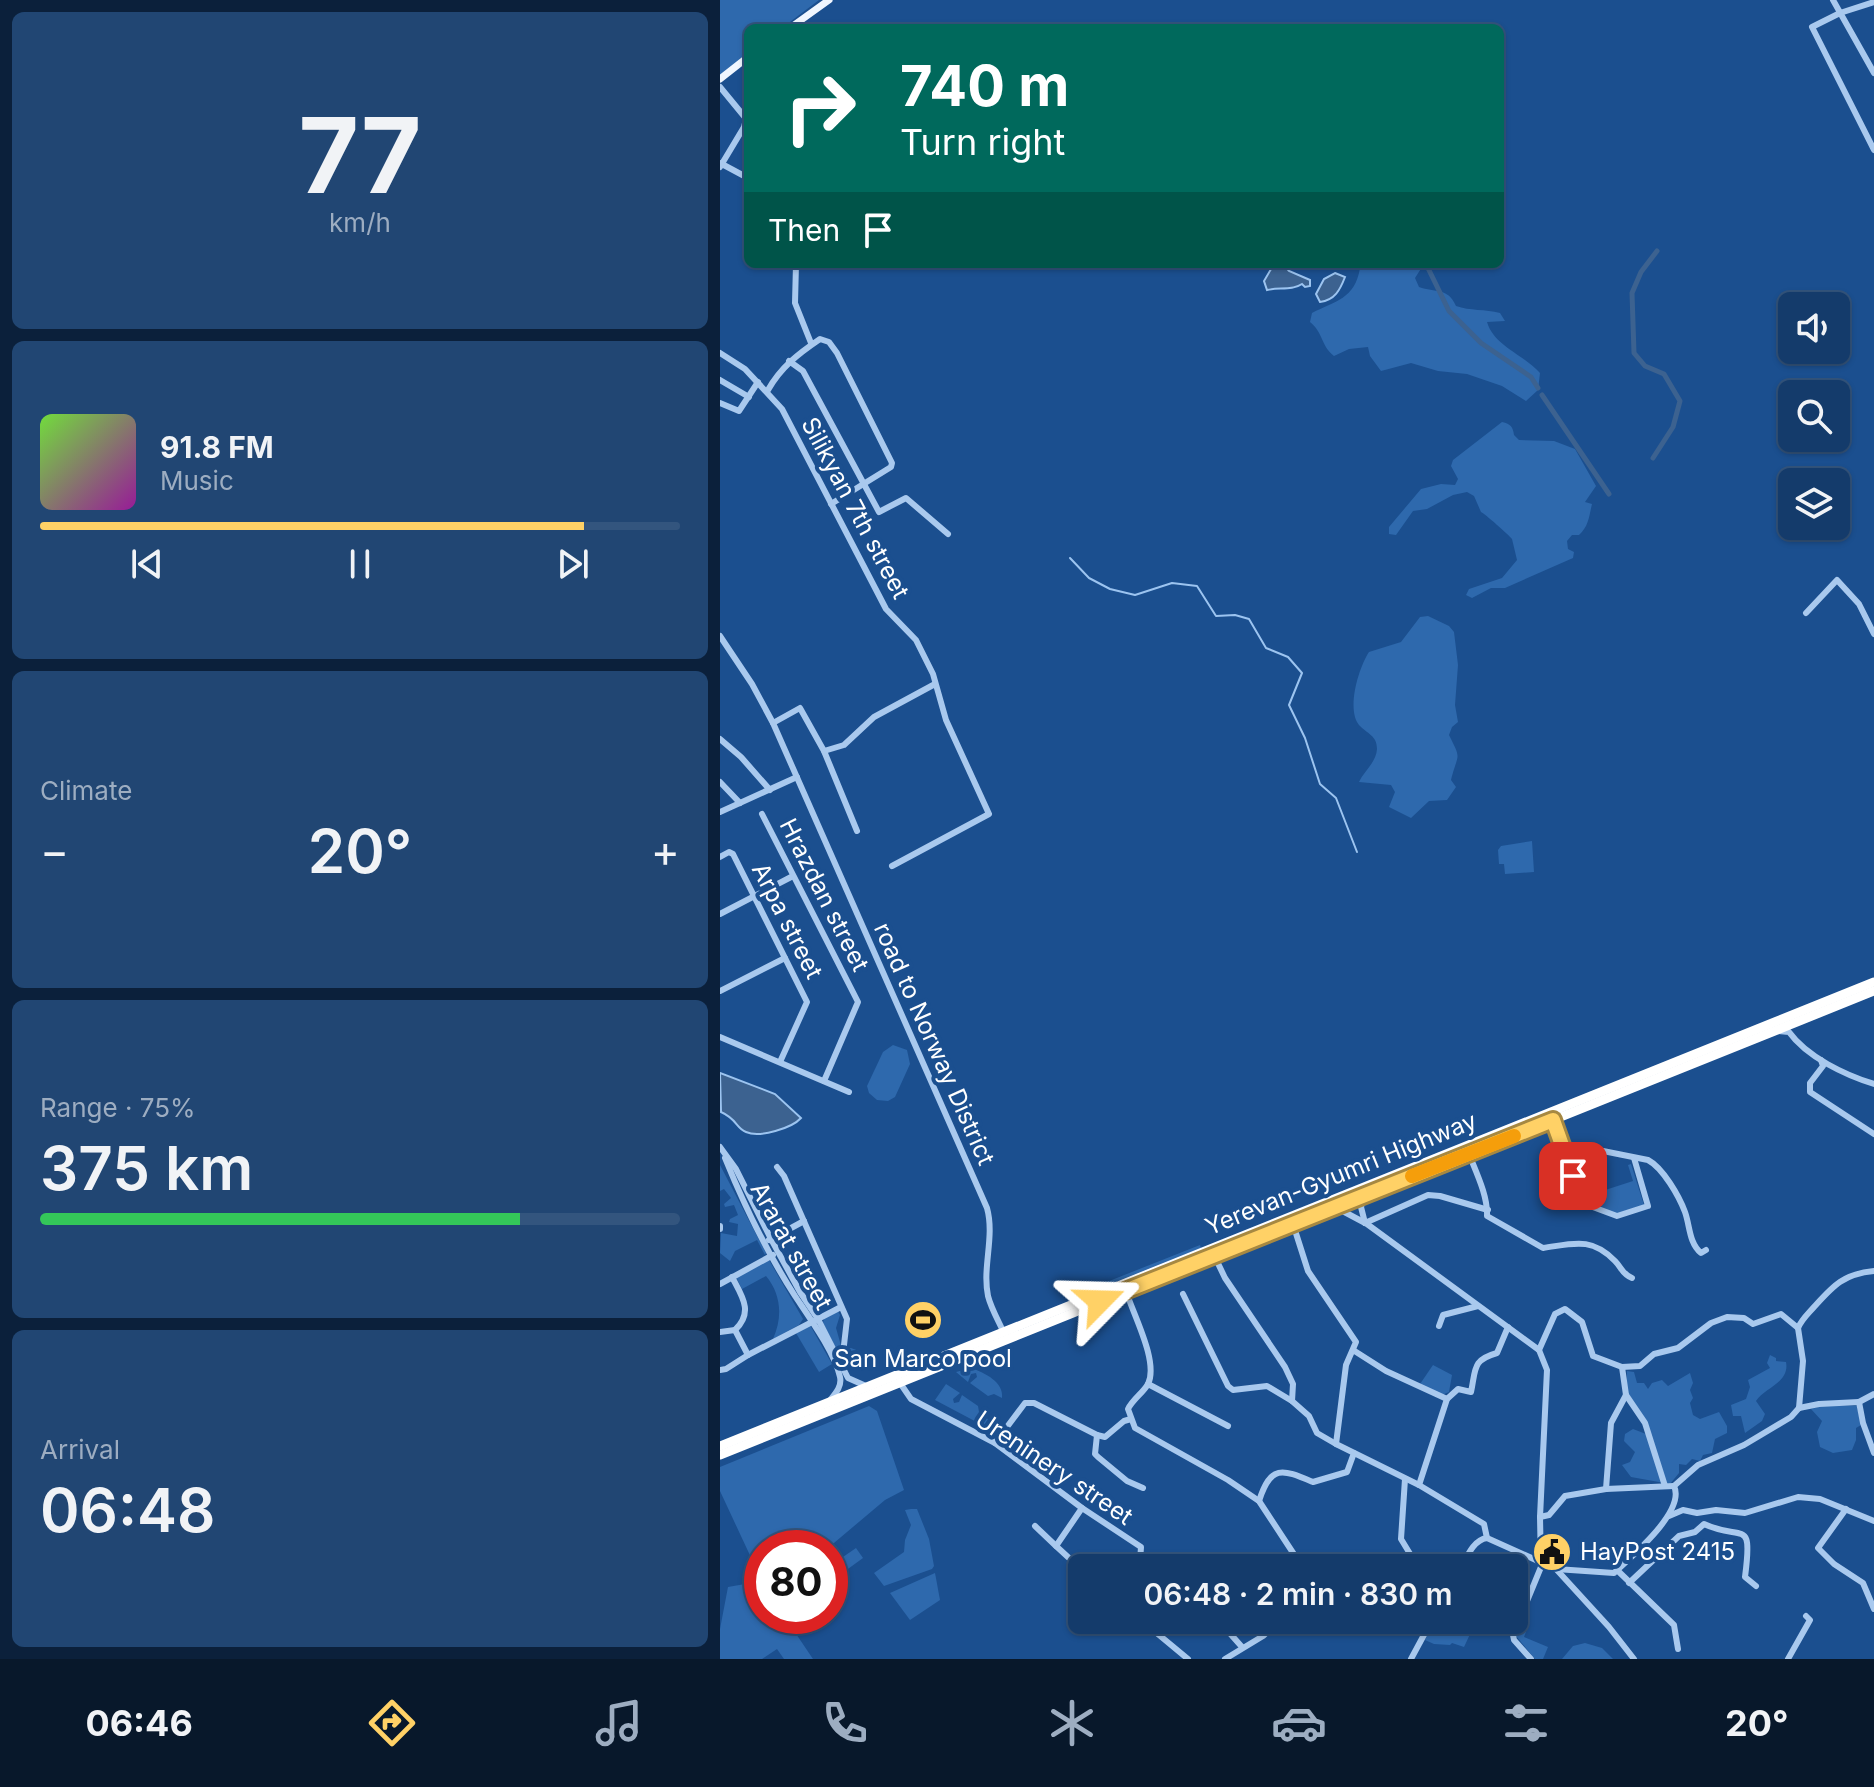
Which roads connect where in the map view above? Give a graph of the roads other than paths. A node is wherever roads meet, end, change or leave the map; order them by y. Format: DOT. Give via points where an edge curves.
graph roads {
  1 [pos="829,0"];
  2 [pos="1833,0"];
  3 [pos="1874,2"];
  4 [pos="1840,13"];
  5 [pos="796,24"];
  6 [pos="744,60"];
  7 [pos="1874,73"];
  8 [pos="720,79"];
  9 [pos="720,87"];
  10 [pos="744,116"];
  11 [pos="744,127"];
  12 [pos="1874,150"];
  13 [pos="721,164"];
  14 [pos="744,176"];
  15 [pos="796,268"];
  16 [pos="811,343"];
  17 [pos="720,353"];
  18 [pos="789,361"];
  19 [pos="720,380"];
  20 [pos="758,382"];
  21 [pos="768,390"];
  22 [pos="749,397"];
  23 [pos="720,403"];
  24 [pos="864,483"];
  25 [pos="831,504"];
  26 [pos="948,534"];
  27 [pos="1806,613"];
  28 [pos="1874,634"];
  29 [pos="720,636"];
  30 [pos="935,684"];
  31 [pos="773,723"];
  32 [pos="720,739"];
  33 [pos="824,751"];
  34 [pos="797,777"];
  35 [pos="720,782"];
  36 [pos="770,790"];
  37 [pos="740,803"];
  38 [pos="720,812"];
  39 [pos="762,814"];
  40 [pos="857,831"];
  41 [pos="720,857"];
  42 [pos="892,866"];
  43 [pos="793,876"];
  44 [pos="754,896"];
  45 [pos="720,914"];
  46 [pos="785,958"];
  47 [pos="1874,982"];
  48 [pos="720,991"];
  49 [pos="1874,991"];
  50 [pos="1775,1031"];
  51 [pos="720,1037"];
  52 [pos="1821,1060"];
  53 [pos="780,1062"];
  54 [pos="824,1081"];
  55 [pos="1874,1084"];
  56 [pos="849,1092"];
  57 [pos="1553,1117"];
  58 [pos="1874,1134"];
  59 [pos="1563,1149"];
  60 [pos="723,1153"];
  61 [pos="1469,1154"];
  62 [pos="1634,1158"];
  63 [pos="777,1167"];
  64 [pos="1364,1196"];
  65 [pos="1335,1207"];
  66 [pos="1488,1210"];
  67 [pos="804,1221"];
  68 [pos="1365,1223"];
  69 [pos="1293,1224"];
  70 [pos="768,1240"];
  71 [pos="1706,1250"];
  72 [pos="773,1255"];
  73 [pos="1214,1255"];
  74 [pos="1874,1271"];
  75 [pos="732,1277"];
  76 [pos="1632,1278"];
  77 [pos="720,1284"];
  78 [pos="1126,1291"];
  79 [pos="1183,1294"];
  80 [pos="1478,1306"];
  81 [pos="841,1307"];
  82 [pos="1074,1308"];
  83 [pos="815,1320"];
  84 [pos="1439,1326"];
  85 [pos="1508,1327"];
  86 [pos="1798,1328"];
  87 [pos="735,1330"];
  88 [pos="1003,1331"];
  89 [pos="720,1332"];
  90 [pos="844,1345"];
  91 [pos="1353,1350"];
  92 [pos="1539,1350"];
  93 [pos="748,1355"];
  94 [pos="1622,1367"];
  95 [pos="720,1370"];
  96 [pos="913,1373"];
  97 [pos="900,1383"];
  98 [pos="1148,1384"];
  99 [pos="866,1386"];
  100 [pos="1874,1394"];
  101 [pos="1626,1395"];
  102 [pos="1447,1399"];
  103 [pos="1292,1401"];
  104 [pos="1859,1402"];
  105 [pos="829,1404"];
  106 [pos="1799,1408"];
  107 [pos="1131,1419"];
  108 [pos="1228,1426"];
  109 [pos="757,1435"];
  110 [pos="1097,1435"];
  111 [pos="995,1443"];
  112 [pos="1336,1444"];
  113 [pos="720,1446"];
  114 [pos="1354,1453"];
  115 [pos="1874,1453"];
  116 [pos="720,1455"];
  117 [pos="1405,1479"];
  118 [pos="1419,1485"];
  119 [pos="1670,1486"];
  120 [pos="1143,1488"];
  121 [pos="1606,1489"];
  122 [pos="1259,1501"];
  123 [pos="1082,1508"];
  124 [pos="1846,1509"];
  125 [pos="1669,1516"];
  126 [pos="1540,1517"];
  127 [pos="1874,1521"];
  128 [pos="1035,1526"];
  129 [pos="1487,1538"];
  130 [pos="1056,1546"];
  131 [pos="1140,1554"];
  132 [pos="1294,1554"];
  133 [pos="1409,1554"];
  134 [pos="1468,1554"];
  135 [pos="1068,1557"];
  136 [pos="1540,1560"];
  137 [pos="1556,1569"];
  138 [pos="1617,1570"];
  139 [pos="1629,1583"];
  140 [pos="1756,1586"];
  141 [pos="1528,1597"];
  142 [pos="1874,1609"];
  143 [pos="1806,1616"];
  144 [pos="1158,1634"];
  145 [pos="1230,1634"];
  146 [pos="1265,1634"];
  147 [pos="1424,1634"];
  148 [pos="1515,1634"];
  149 [pos="1242,1647"];
  150 [pos="1678,1649"];
  151 [pos="1188,1659"];
  152 [pos="1225,1659"];
  153 [pos="1411,1659"];
  154 [pos="1530,1659"];
  155 [pos="1634,1659"];
  156 [pos="1788,1659"];
  1 -- 5 [label="main road"];
  2 -- 4 [label="street"];
  3 -- 4 [label="street"];
  4 -- 7 [label="street"];
  4 -- 12 [label="street" via="1812,27"];
  6 -- 8 [label="main road"];
  9 -- 10 [label="street"];
  11 -- 13 [label="street"];
  13 -- 14 [label="street"];
  15 -- 16 [label="street" via="795,303"];
  17 -- 20 [label="street, Silikyan 7th street"];
  18 -- 21 [label="street"];
  18 -- 24 [label="street" via="803,371"];
  18 -- 24 [label="street" via="820,339 837,353 892,463"];
  19 -- 22 [label="street"];
  20 -- 21 [label="street, Silikyan 7th street"];
  20 -- 22 [label="street"];
  21 -- 25 [label="street, Silikyan 7th street"];
  22 -- 23 [label="street" via="737,412"];
  24 -- 25 [label="street"];
  24 -- 26 [label="street" via="879,512 906,498"];
  25 -- 30 [label="street, Silikyan 7th street" via="886,609 916,640"];
  27 -- 28 [label="street" via="1837,580 1859,604"];
  29 -- 31 [label="street, road to Norway District"];
  30 -- 33 [label="street" via="874,717 844,745"];
  30 -- 42 [label="street, Silikyan 7th street" via="989,814"];
  31 -- 33 [label="street" via="800,708"];
  31 -- 34 [label="street, road to Norway District"];
  32 -- 36 [label="street"];
  33 -- 40 [label="street"];
  34 -- 36 [label="street"];
  34 -- 88 [label="street, road to Norway District" via="987,1208 987,1288"];
  35 -- 37 [label="street"];
  36 -- 37 [label="street"];
  37 -- 38 [label="street"];
  39 -- 43 [label="street, Hrazdan street"];
  41 -- 44 [label="street, Arpa street" via="733,854"];
  43 -- 44 [label="street"];
  43 -- 54 [label="street, Hrazdan street" via="858,1002"];
  44 -- 45 [label="street"];
  44 -- 46 [label="street, Arpa street"];
  46 -- 48 [label="street"];
  46 -- 53 [label="street, Arpa street" via="807,1002"];
  47 -- 57 [label="highway, Yerevan-Gyumri Highway"];
  49 -- 50 [label="highway, Yerevan-Gyumri Highway"];
  50 -- 52 [label="street" via="1789,1032"];
  50 -- 57 [label="highway, Yerevan-Gyumri Highway"];
  51 -- 53 [label="street"];
  52 -- 55 [label="street"];
  52 -- 58 [label="street" via="1810,1092"];
  53 -- 54 [label="street"];
  54 -- 56 [label="street"];
  57 -- 59 [label="street"];
  57 -- 61 [label="highway, Yerevan-Gyumri Highway"];
  57 -- 82 [label="highway, Yerevan-Gyumri Highway"];
  59 -- 62 [label="street"];
  59 -- 62 [label="street" via="1582,1203 1617,1216 1648,1206"];
  60 -- 70 [label="street, Ararat street"];
  61 -- 64 [label="highway, Yerevan-Gyumri Highway"];
  61 -- 66 [label="street"];
  62 -- 71 [label="street" via="1656,1164 1683,1208 1693,1244 1701,1253"];
  63 -- 67 [label="street"];
  64 -- 65 [label="highway, Yerevan-Gyumri Highway"];
  64 -- 68 [label="street"];
  65 -- 68 [label="street"];
  65 -- 69 [label="highway, Yerevan-Gyumri Highway"];
  66 -- 68 [label="street" via="1428,1195"];
  66 -- 76 [label="street" via="1487,1216 1543,1248 1572,1241 1593,1247"];
  67 -- 70 [label="street"];
  67 -- 81 [label="street"];
  68 -- 80 [label="street"];
  69 -- 73 [label="highway, Yerevan-Gyumri Highway"];
  69 -- 91 [label="street" via="1308,1271 1356,1342"];
  70 -- 72 [label="street, Ararat street"];
  70 -- 83 [label="street, Ararat street"];
  72 -- 75 [label="street"];
  72 -- 83 [label="street, Ararat street"];
  73 -- 78 [label="highway, Yerevan-Gyumri Highway"];
  73 -- 103 [label="street" via="1285,1367 1293,1384"];
  74 -- 86 [label="street" via="1831,1286"];
  75 -- 77 [label="street"];
  75 -- 87 [label="street" via="746,1303 745,1319"];
  78 -- 82 [label="highway, Yerevan-Gyumri Highway"];
  78 -- 98 [label="street" via="1146,1344"];
  79 -- 103 [label="street" via="1228,1386 1267,1386"];
  80 -- 84 [label="street" via="1443,1315"];
  80 -- 85 [label="street"];
  81 -- 83 [label="street"];
  81 -- 90 [label="street" via="847,1319"];
  82 -- 88 [label="highway, Yerevan-Gyumri Highway"];
  82 -- 96 [label="highway, Yerevan-Gyumri Highway"];
  83 -- 93 [label="street"];
  83 -- 99 [label="street, Ararat street" via="848,1378"];
  83 -- 105 [label="street, Ararat street" via="840,1378"];
  85 -- 92 [label="street"];
  85 -- 102 [label="street" via="1497,1353 1477,1362 1471,1392 1458,1389"];
  86 -- 94 [label="street" via="1781,1314 1753,1324 1727,1317 1678,1348 1654,1354 1640,1366"];
  86 -- 106 [label="street" via="1803,1361"];
  87 -- 89 [label="street"];
  87 -- 93 [label="street"];
  88 -- 96 [label="highway, Yerevan-Gyumri Highway"];
  91 -- 102 [label="street"];
  91 -- 112 [label="street" via="1346,1365"];
  92 -- 94 [label="street" via="1555,1314 1565,1309 1582,1322 1593,1356"];
  92 -- 126 [label="street" via="1547,1370"];
  93 -- 95 [label="street"];
  94 -- 101 [label="street"];
  96 -- 97 [label="highway, Yerevan-Gyumri Highway"];
  96 -- 99 [label="highway, Yerevan-Gyumri Highway"];
  97 -- 105 [label="highway, Yerevan-Gyumri Highway"];
  97 -- 111 [label="street, Ureninery street" via="911,1399"];
  98 -- 107 [label="street" via="1128,1409"];
  98 -- 108 [label="street"];
  99 -- 105 [label="highway, Yerevan-Gyumri Highway"];
  100 -- 104 [label="street"];
  101 -- 119 [label="street" via="1642,1417"];
  101 -- 121 [label="street" via="1611,1423"];
  102 -- 118 [label="street"];
  103 -- 112 [label="street" via="1309,1416 1317,1433"];
  104 -- 106 [label="street"];
  104 -- 115 [label="street"];
  105 -- 109 [label="highway"];
  106 -- 119 [label="street"];
  107 -- 110 [label="street" via="1107,1436"];
  107 -- 122 [label="street" via="1135,1428"];
  109 -- 113 [label="highway"];
  109 -- 116 [label="highway"];
  110 -- 111 [label="street" via="1025,1403"];
  110 -- 120 [label="street" via="1095,1454"];
  111 -- 123 [label="street, Ureninery street"];
  112 -- 114 [label="street"];
  114 -- 117 [label="street"];
  114 -- 122 [label="street" via="1347,1472 1313,1482 1292,1471 1270,1476"];
  117 -- 118 [label="street"];
  117 -- 133 [label="street" via="1401,1539"];
  118 -- 129 [label="street" via="1484,1524"];
  119 -- 121 [label="street"];
  119 -- 125 [label="street" via="1676,1497"];
  121 -- 126 [label="street" via="1565,1496 1549,1515"];
  122 -- 132 [label="street"];
  123 -- 130 [label="street"];
  123 -- 131 [label="street, Ureninery street" via="1141,1547"];
  124 -- 125 [label="street" via="1798,1497 1745,1513 1683,1510"];
  124 -- 127 [label="street"];
  124 -- 142 [label="street" via="1818,1548 1863,1583"];
  125 -- 138 [label="street"];
  126 -- 136 [label="street"];
  128 -- 130 [label="street"];
  129 -- 134 [label="street"];
  129 -- 136 [label="street"];
  130 -- 135 [label="street"];
  136 -- 137 [label="street"];
  136 -- 141 [label="street"];
  137 -- 138 [label="street"];
  137 -- 155 [label="street"];
  138 -- 139 [label="street"];
  139 -- 140 [label="street" via="1679,1536 1704,1524 1744,1533 1745,1577"];
  139 -- 150 [label="street" via="1674,1625"];
  143 -- 156 [label="street" via="1810,1620"];
  144 -- 151 [label="street"];
  145 -- 149 [label="street"];
  146 -- 149 [label="street"];
  147 -- 153 [label="street"];
  148 -- 154 [label="street"];
  149 -- 152 [label="street"];
}
